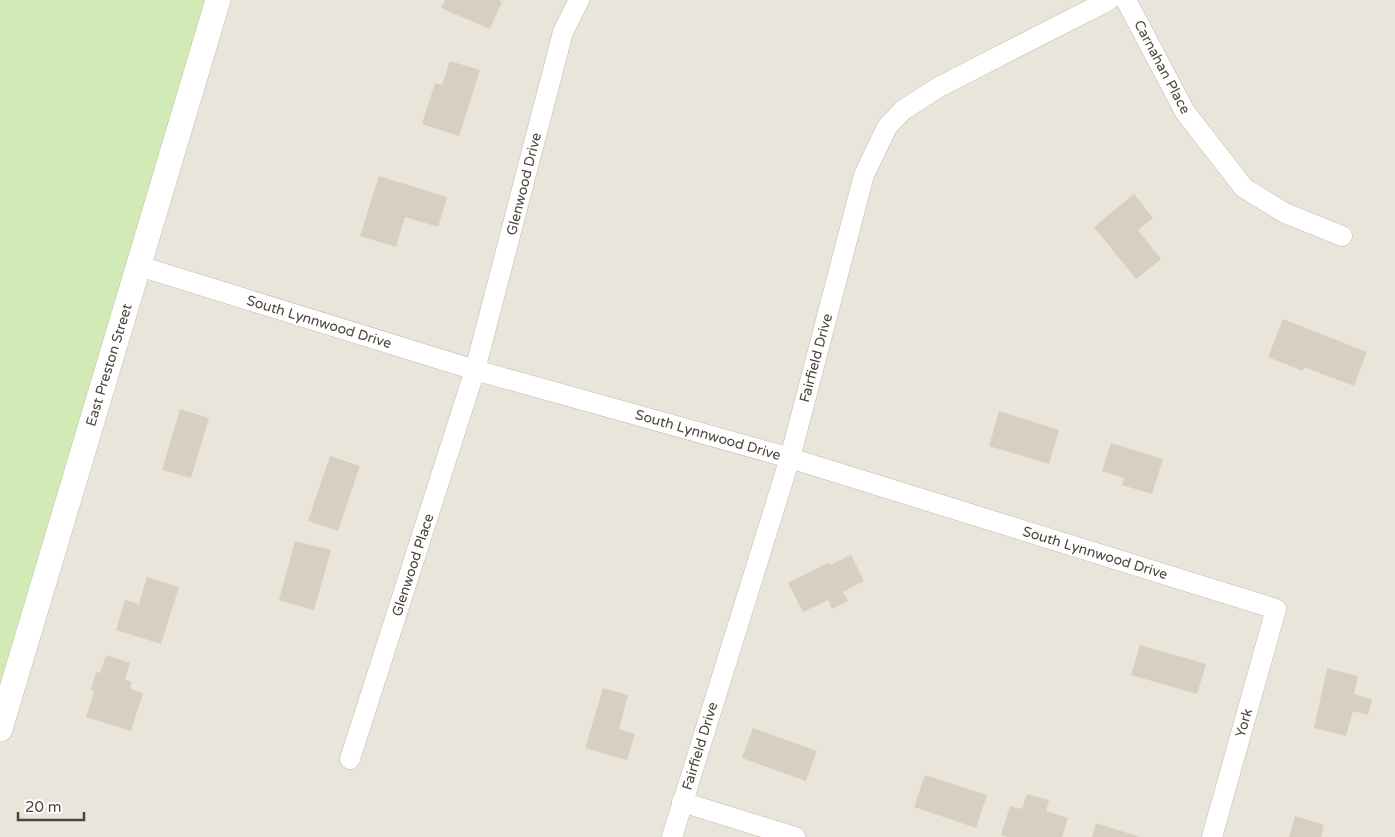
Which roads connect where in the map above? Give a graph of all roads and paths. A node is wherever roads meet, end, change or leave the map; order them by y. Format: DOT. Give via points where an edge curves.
graph roads {
  1 [pos="218,0"];
  2 [pos="579,0"];
  3 [pos="1110,0"];
  4 [pos="1126,0"];
  5 [pos="1342,236"];
  6 [pos="139,266"];
  7 [pos="475,370"];
  8 [pos="790,458"];
  9 [pos="1276,609"];
  10 [pos="0,729"];
  11 [pos="350,759"];
  12 [pos="682,802"];
  13 [pos="672,837"];
  14 [pos="795,837"];
  15 [pos="1212,837"];
  1 -- 6 [label="street, East Preston Street"];
  2 -- 7 [label="street, Glenwood Drive" via="562,32"];
  3 -- 8 [label="street, Fairfield Drive" via="939,87 903,110 886,127 864,175"];
  4 -- 5 [label="street, Carnahan Place" via="1185,112 1244,188 1285,213"];
  6 -- 7 [label="street, South Lynnwood Drive"];
  6 -- 10 [label="street, East Preston Street"];
  7 -- 8 [label="street, South Lynnwood Drive"];
  7 -- 11 [label="street, Glenwood Place"];
  8 -- 9 [label="street, South Lynnwood Drive"];
  8 -- 12 [label="street, Fairfield Drive"];
  9 -- 15 [label="street, York"];
  12 -- 13 [label="street, Fairfield Drive"];
  12 -- 14 [label="street"];
}
